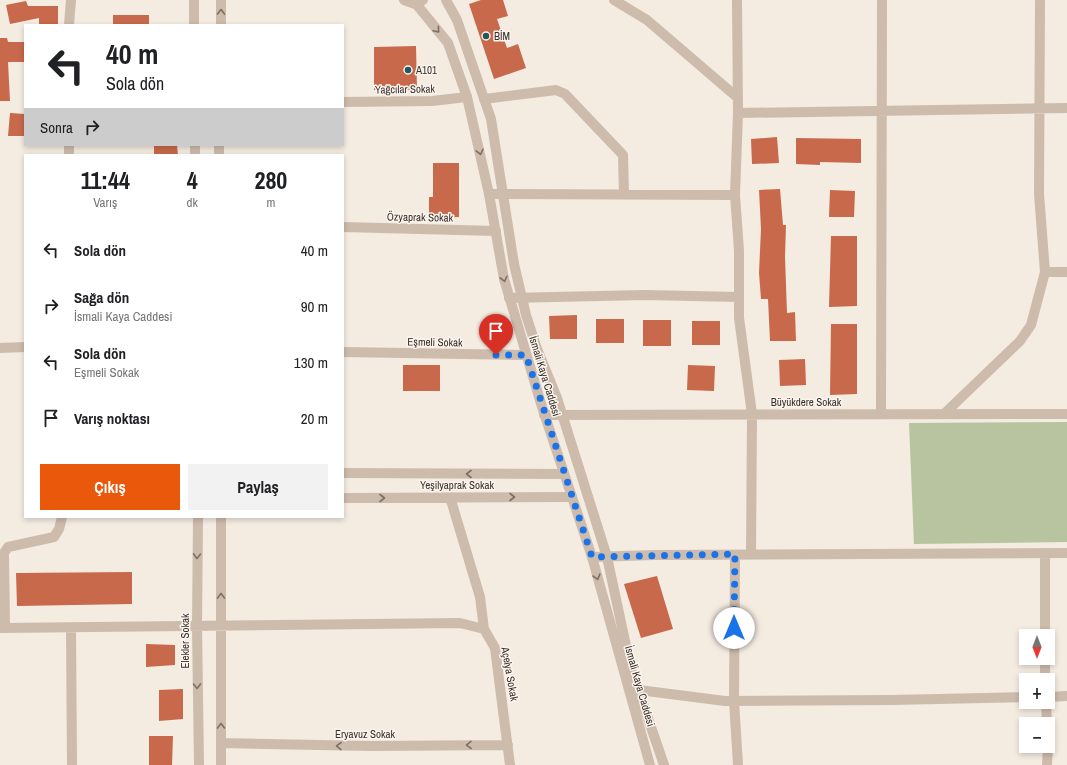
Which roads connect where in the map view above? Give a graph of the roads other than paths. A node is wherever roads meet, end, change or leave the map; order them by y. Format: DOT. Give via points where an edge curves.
graph roads {
  1 [pos="71,0"];
  2 [pos="194,0"];
  3 [pos="221,0"];
  4 [pos="404,0"];
  5 [pos="446,0"];
  6 [pos="614,0"];
  7 [pos="737,0"];
  8 [pos="882,0"];
  9 [pos="1040,0"];
  10 [pos="417,1"];
  11 [pos="70,24"];
  12 [pos="194,24"];
  13 [pos="221,24"];
  14 [pos="467,97"];
  15 [pos="738,98"];
  16 [pos="484,99"];
  17 [pos="344,102"];
  18 [pos="1040,108"];
  19 [pos="1067,108"];
  20 [pos="882,109"];
  21 [pos="738,112"];
  22 [pos="489,194"];
  23 [pos="504,194"];
  24 [pos="624,194"];
  25 [pos="735,194"];
  26 [pos="344,227"];
  27 [pos="496,231"];
  28 [pos="1045,272"];
  29 [pos="1067,272"];
  30 [pos="739,297"];
  31 [pos="510,298"];
  32 [pos="522,298"];
  33 [pos="0,348"];
  34 [pos="24,348"];
  35 [pos="344,352"];
  36 [pos="526,355"];
  37 [pos="752,414"];
  38 [pos="881,414"];
  39 [pos="945,414"];
  40 [pos="1067,414"];
  41 [pos="544,415"];
  42 [pos="562,415"];
  43 [pos="344,473"];
  44 [pos="564,474"];
  45 [pos="572,497"];
  46 [pos="344,498"];
  47 [pos="450,498"];
  48 [pos="62,518"];
  49 [pos="198,518"];
  50 [pos="221,518"];
  51 [pos="1045,553"];
  52 [pos="1067,553"];
  53 [pos="735,554"];
  54 [pos="751,554"];
  55 [pos="592,557"];
  56 [pos="608,557"];
  57 [pos="196,626"];
  58 [pos="221,626"];
  59 [pos="3,628"];
  60 [pos="71,628"];
  61 [pos="484,629"];
  62 [pos="1045,629"];
  63 [pos="633,689"];
  64 [pos="1067,696"];
  65 [pos="1019,697"];
  66 [pos="1055,697"];
  67 [pos="734,701"];
  68 [pos="221,743"];
  69 [pos="508,745"];
  70 [pos="1048,753"];
  71 [pos="72,765"];
  72 [pos="199,765"];
  73 [pos="221,765"];
  74 [pos="510,765"];
  75 [pos="650,765"];
  76 [pos="664,765"];
  77 [pos="738,765"];
  78 [pos="1047,765"];
  1 -- 11 [label="street"];
  2 -- 12 [label="street"];
  13 -- 3 [label="street, one-way"];
  4 -- 10 [label="street"];
  5 -- 16 [label="street" via="457,20"];
  6 -- 15 [label="street" via="647,20"];
  7 -- 15 [label="street"];
  8 -- 20 [label="street"];
  9 -- 18 [label="street"];
  10 -- 14 [label="street, İsmali Kaya Caddesi, one-way" via="448,43"];
  14 -- 17 [label="street, Yağcılar Sokak"];
  14 -- 22 [label="street, İsmali Kaya Caddesi, one-way"];
  15 -- 21 [label="street"];
  16 -- 23 [label="street" via="491,119"];
  16 -- 24 [label="street" via="556,90 565,94 622,155"];
  18 -- 19 [label="street"];
  18 -- 20 [label="street"];
  18 -- 28 [label="street" via="1039,194"];
  20 -- 21 [label="street"];
  20 -- 38 [label="street"];
  21 -- 25 [label="street"];
  22 -- 23 [label="street"];
  22 -- 27 [label="street, İsmali Kaya Caddesi"];
  23 -- 24 [label="street"];
  23 -- 32 [label="street"];
  24 -- 25 [label="street"];
  25 -- 30 [label="street"];
  26 -- 27 [label="street, Özyaprak Sokak"];
  27 -- 31 [label="street, İsmali Kaya Caddesi, one-way"];
  28 -- 29 [label="street"];
  28 -- 39 [label="street" via="1031,325 1020,341"];
  30 -- 32 [label="street" via="645,295"];
  30 -- 37 [label="street" via="739,318"];
  31 -- 32 [label="street"];
  31 -- 36 [label="street, İsmali Kaya Caddesi"];
  32 -- 42 [label="street" via="537,349"];
  33 -- 34 [label="street"];
  35 -- 36 [label="street, Eşmeli Sokak"];
  36 -- 41 [label="street, İsmali Kaya Caddesi"];
  37 -- 38 [label="street, Büyükdere Sokak"];
  37 -- 42 [label="street, Büyükdere Sokak"];
  37 -- 54 [label="street"];
  38 -- 39 [label="street, Büyükdere Sokak"];
  39 -- 40 [label="street, Büyükdere Sokak"];
  41 -- 42 [label="street, Büyükdere Sokak"];
  41 -- 44 [label="street, İsmali Kaya Caddesi"];
  42 -- 56 [label="street"];
  44 -- 43 [label="street, Yeşilyaprak Sokak, one-way"];
  44 -- 45 [label="street, İsmali Kaya Caddesi"];
  47 -- 45 [label="street, Yeşilyaprak Sokak, one-way"];
  45 -- 55 [label="street, İsmali Kaya Caddesi"];
  46 -- 47 [label="street, Yeşilyaprak Sokak, one-way"];
  47 -- 61 [label="street, Açelya Sokak" via="480,597"];
  48 -- 59 [label="street" via="54,537 8,547 4,552"];
  49 -- 57 [label="street, Elekler Sokak, one-way"];
  58 -- 50 [label="street, one-way"];
  51 -- 52 [label="street"];
  51 -- 54 [label="street"];
  51 -- 62 [label="street"];
  53 -- 54 [label="street"];
  53 -- 56 [label="street"];
  53 -- 67 [label="street"];
  55 -- 56 [label="street"];
  55 -- 63 [label="street, İsmali Kaya Caddesi, one-way"];
  56 -- 63 [label="street" via="632,669"];
  57 -- 58 [label="street"];
  57 -- 60 [label="street"];
  57 -- 72 [label="street, Elekler Sokak, one-way"];
  58 -- 61 [label="street" via="460,623"];
  68 -- 58 [label="street, one-way"];
  59 -- 60 [label="street"];
  60 -- 71 [label="street"];
  61 -- 69 [label="street, Açelya Sokak" via="495,648"];
  63 -- 67 [label="street"];
  63 -- 75 [label="street, İsmali Kaya Caddesi"];
  63 -- 76 [label="street"];
  64 -- 66 [label="street"];
  65 -- 67 [label="street"];
  67 -- 77 [label="street"];
  69 -- 68 [label="street, Eryavuz Sokak, one-way"];
  68 -- 73 [label="street"];
  69 -- 74 [label="street, Açelya Sokak"];
  70 -- 78 [label="street"];
}
